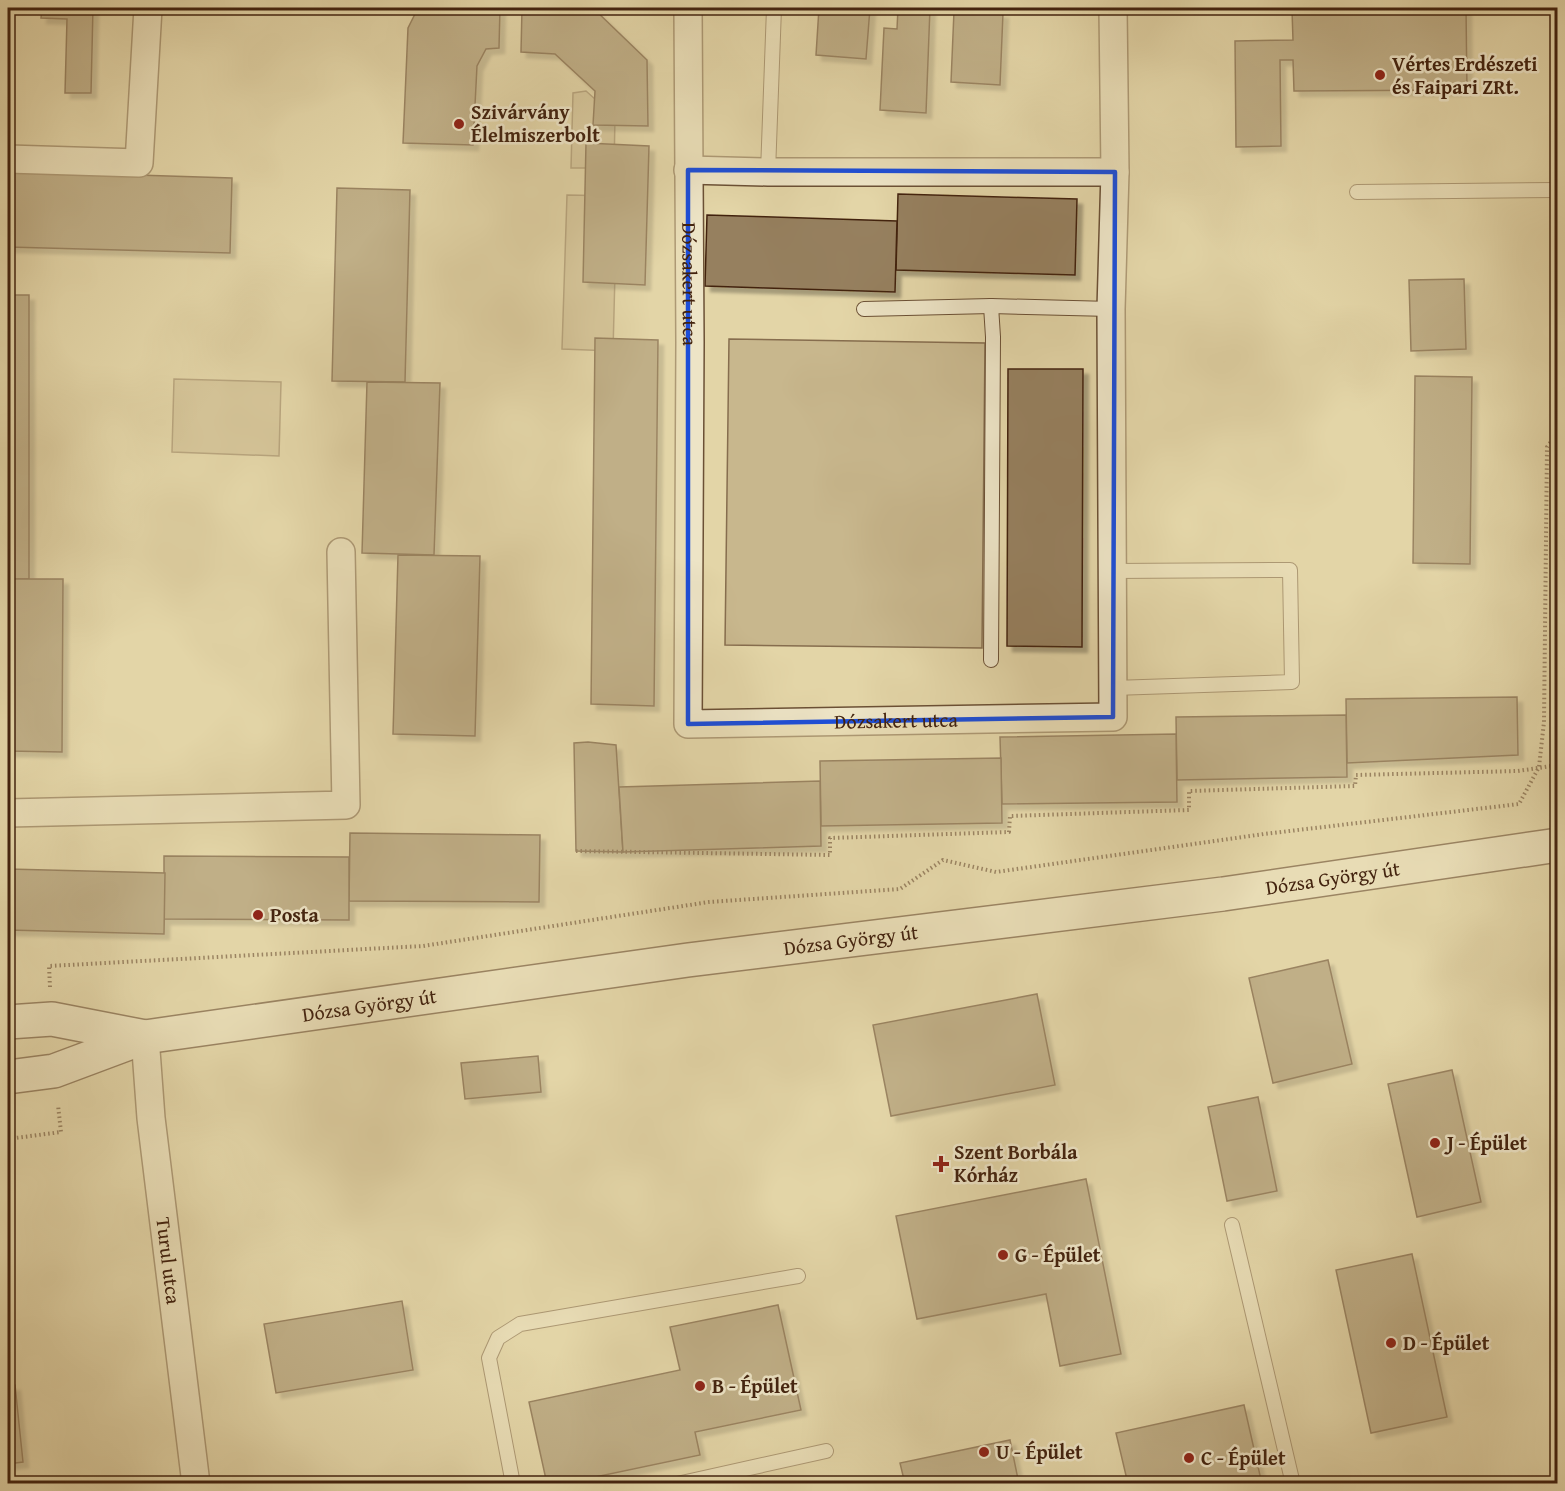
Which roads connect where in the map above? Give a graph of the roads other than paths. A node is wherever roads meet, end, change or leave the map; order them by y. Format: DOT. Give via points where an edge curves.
graph roads {
  1 [pos="148,8"];
  2 [pos="688,8"];
  3 [pos="774,8"];
  4 [pos="1113,8"];
  5 [pos="8,159"];
  6 [pos="688,170"];
  7 [pos="768,172"];
  8 [pos="1114,172"];
  9 [pos="1557,190"];
  10 [pos="1357,192"];
  11 [pos="990,306"];
  12 [pos="864,309"];
  13 [pos="1111,309"];
  14 [pos="340,552"];
  15 [pos="1113,571"];
  16 [pos="991,660"];
  17 [pos="1113,688"];
  18 [pos="8,813"];
  19 [pos="1557,845"];
  20 [pos="8,1022"];
  21 [pos="145,1037"];
  22 [pos="8,1077"];
  23 [pos="1232,1225"];
  24 [pos="798,1276"];
  25 [pos="826,1451"];
  26 [pos="196,1484"];
  27 [pos="513,1484"];
  28 [pos="677,1484"];
  29 [pos="1293,1484"];
  1 -- 5 [label="street" via="139,163"];
  2 -- 6 [label="street, Dózsakert utca"];
  3 -- 7 [label="lane"];
  4 -- 8 [label="street, Dózsakert utca"];
  6 -- 7 [label="street"];
  6 -- 17 [label="street, Dózsakert utca" via="688,724 1113,717"];
  7 -- 8 [label="street"];
  8 -- 13 [label="street, Dózsakert utca"];
  9 -- 10 [label="lane"];
  11 -- 12 [label="lane"];
  11 -- 13 [label="lane"];
  11 -- 16 [label="lane"];
  13 -- 15 [label="street, Dózsakert utca"];
  14 -- 18 [label="street" via="346,805"];
  15 -- 17 [label="street, Dózsakert utca"];
  15 -- 17 [label="lane" via="1290,570 1293,682"];
  19 -- 21 [label="street, Dózsa György út" via="1223,894 688,960"];
  20 -- 21 [label="street, Dózsa György út" via="52,1019"];
  21 -- 22 [label="street, Dózsa György út" via="54,1071"];
  21 -- 26 [label="street, Turul utca" via="151,1118"];
  23 -- 29 [label="lane"];
  24 -- 27 [label="lane" via="520,1324 498,1338 489,1358"];
  25 -- 28 [label="lane"];
}
